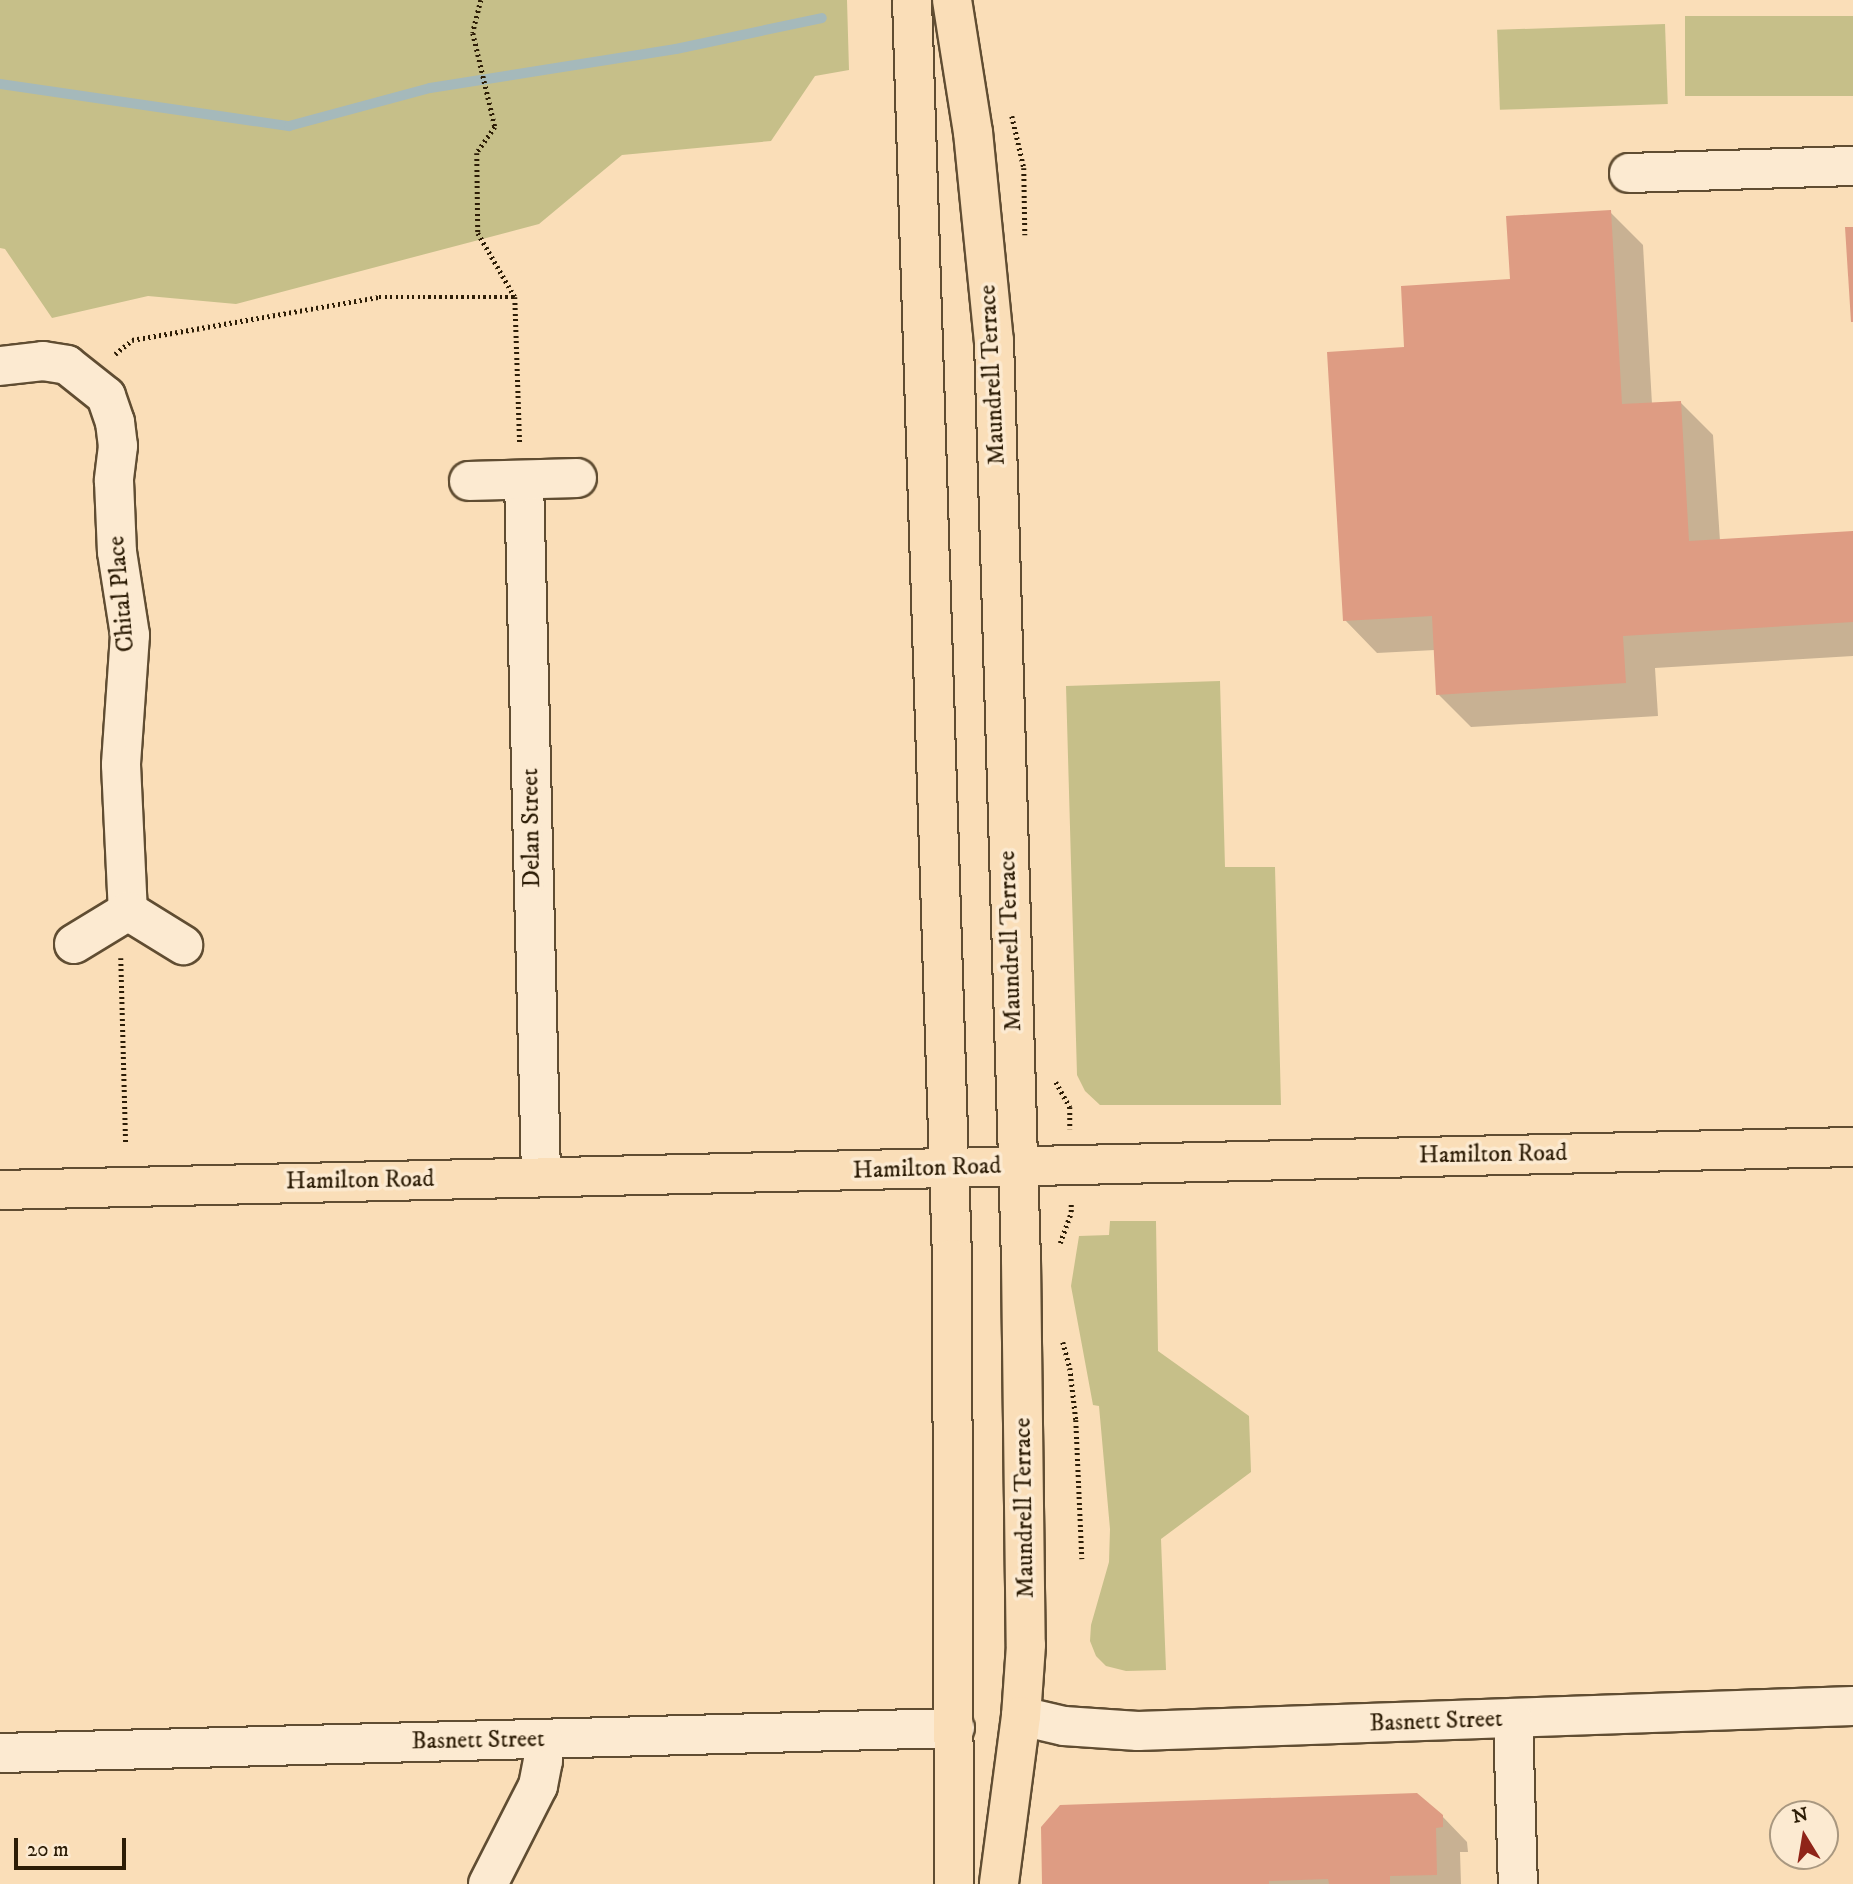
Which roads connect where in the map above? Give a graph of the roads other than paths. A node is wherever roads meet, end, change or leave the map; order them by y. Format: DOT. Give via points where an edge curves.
graph roads {
  1 [pos="912,0"];
  2 [pos="952,0"];
  3 [pos="1853,166"];
  4 [pos="1629,173"];
  5 [pos="0,366"];
  6 [pos="577,478"];
  7 [pos="524,480"];
  8 [pos="469,481"];
  9 [pos="128,911"];
  10 [pos="74,944"];
  11 [pos="183,945"];
  12 [pos="1853,1147"];
  13 [pos="1018,1166"];
  14 [pos="949,1168"];
  15 [pos="541,1177"];
  16 [pos="0,1189"];
  17 [pos="1853,1706"];
  18 [pos="1021,1716"];
  19 [pos="1513,1718"];
  20 [pos="956,1728"];
  21 [pos="543,1740"];
  22 [pos="0,1753"];
  23 [pos="488,1884"];
  24 [pos="954,1884"];
  25 [pos="999,1884"];
  26 [pos="1518,1884"];
  1 -- 14 [label="main road"];
  2 -- 13 [label="main road, Maundrell Terrace" via="973,132 994,341"];
  3 -- 4 [label="street"];
  5 -- 9 [label="street, Chital Place" via="43,361 67,365 106,396 115,422 117,552 130,635 121,765"];
  6 -- 7 [label="street"];
  7 -- 8 [label="street"];
  7 -- 15 [label="street, Delan Street"];
  9 -- 10 [label="street"];
  9 -- 11 [label="street"];
  12 -- 13 [label="main road, Hamilton Road"];
  13 -- 14 [label="main road, Hamilton Road"];
  13 -- 18 [label="main road, Maundrell Terrace" via="1027,1528"];
  14 -- 15 [label="main road, Hamilton Road"];
  14 -- 20 [label="main road"];
  15 -- 16 [label="main road, Hamilton Road"];
  17 -- 19 [label="street, Basnett Street"];
  18 -- 19 [label="street, Basnett Street" via="1064,1726 1138,1731"];
  18 -- 25 [label="main road, Maundrell Terrace"];
  19 -- 26 [label="street"];
  20 -- 21 [label="street, Basnett Street"];
  20 -- 24 [label="main road"];
  21 -- 22 [label="street, Basnett Street"];
  21 -- 23 [label="street" via="538,1786"];
}
